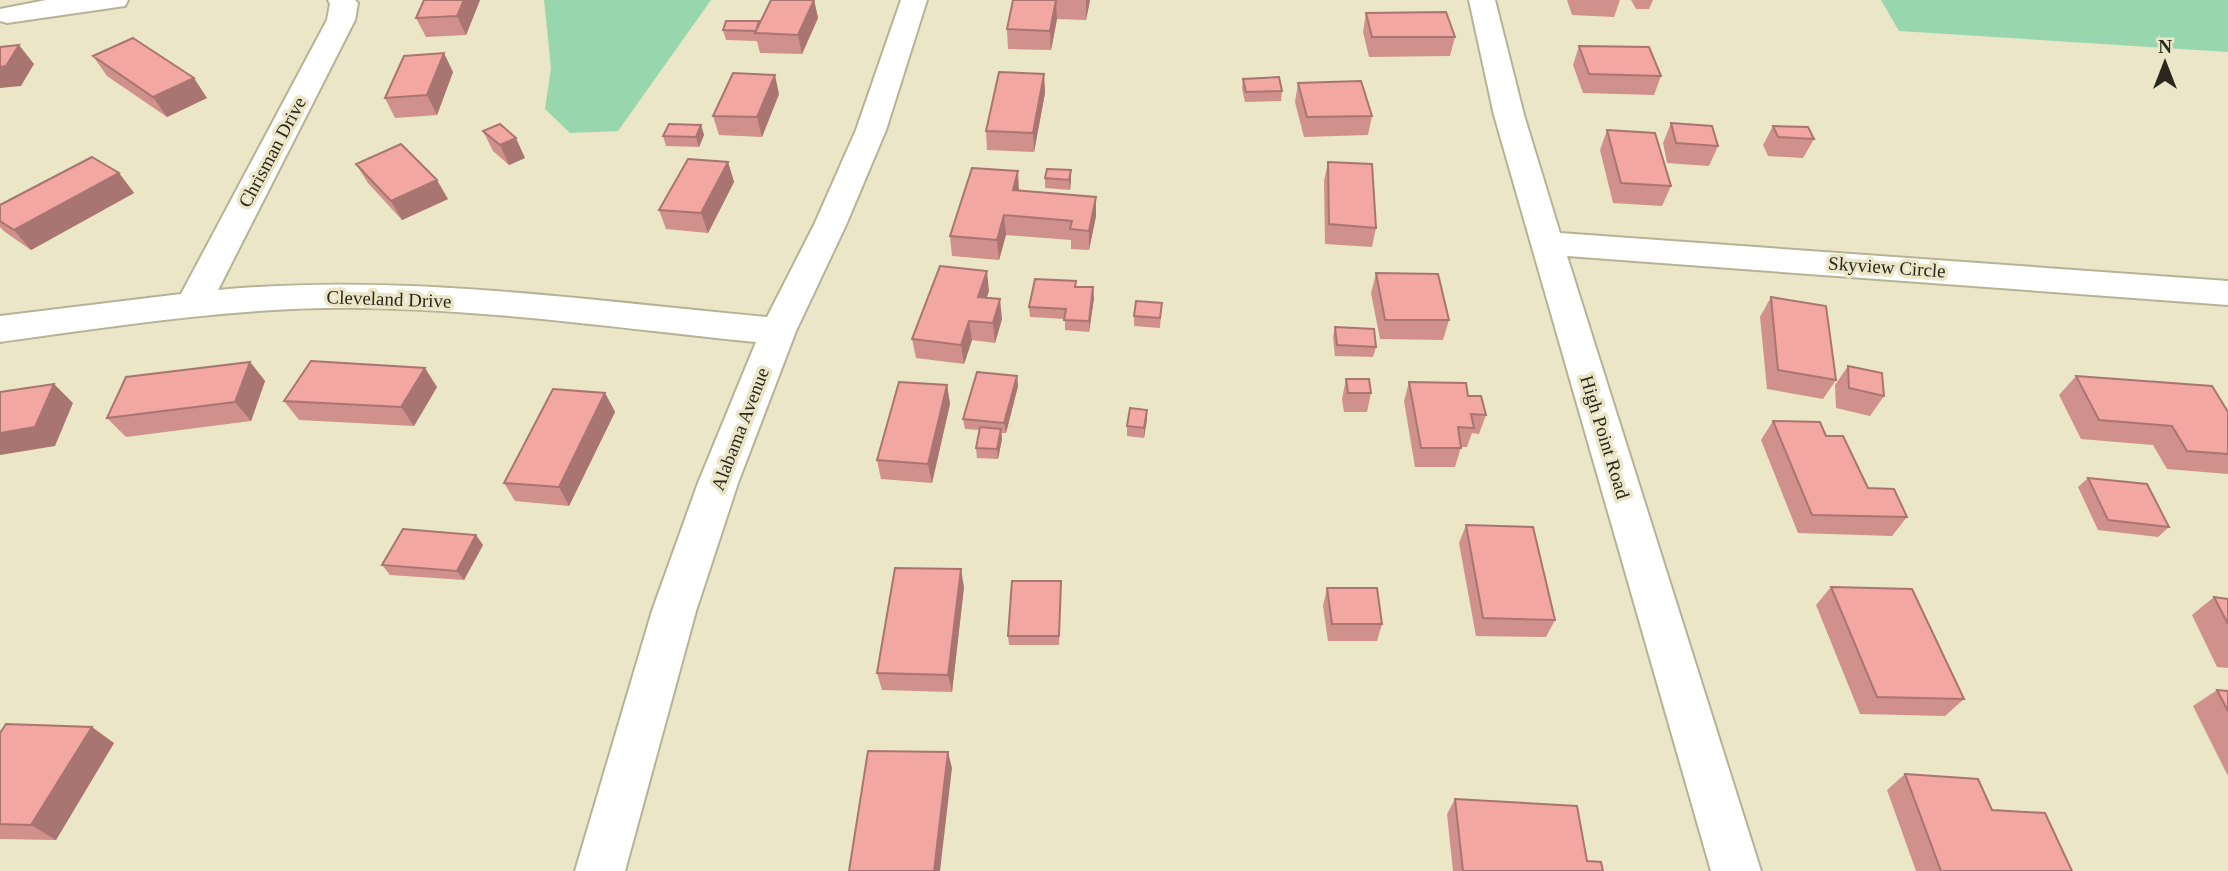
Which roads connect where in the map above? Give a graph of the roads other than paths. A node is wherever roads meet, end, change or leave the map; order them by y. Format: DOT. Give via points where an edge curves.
graph roads {
  1 [pos="115,0"];
  2 [pos="341,0"];
  3 [pos="914,0"];
  4 [pos="1482,0"];
  5 [pos="7,15"];
  6 [pos="1547,244"];
  7 [pos="2228,293"];
  8 [pos="193,303"];
  9 [pos="0,328"];
  10 [pos="778,331"];
  11 [pos="600,871"];
  12 [pos="1735,871"];
  1 -- 5 [label="street"];
  2 -- 8 [label="street, Chrisman Drive" via="341,20"];
  3 -- 10 [label="street, Alabama Avenue" via="871,130"];
  4 -- 6 [label="street, High Point Road" via="1509,115"];
  6 -- 7 [label="street, Skyview Circle"];
  6 -- 12 [label="street, High Point Road"];
  8 -- 9 [label="street, Cleveland Drive"];
  8 -- 10 [label="street, Cleveland Drive" via="290,297 433,299"];
  10 -- 11 [label="street, Alabama Avenue" via="674,611"];
}
